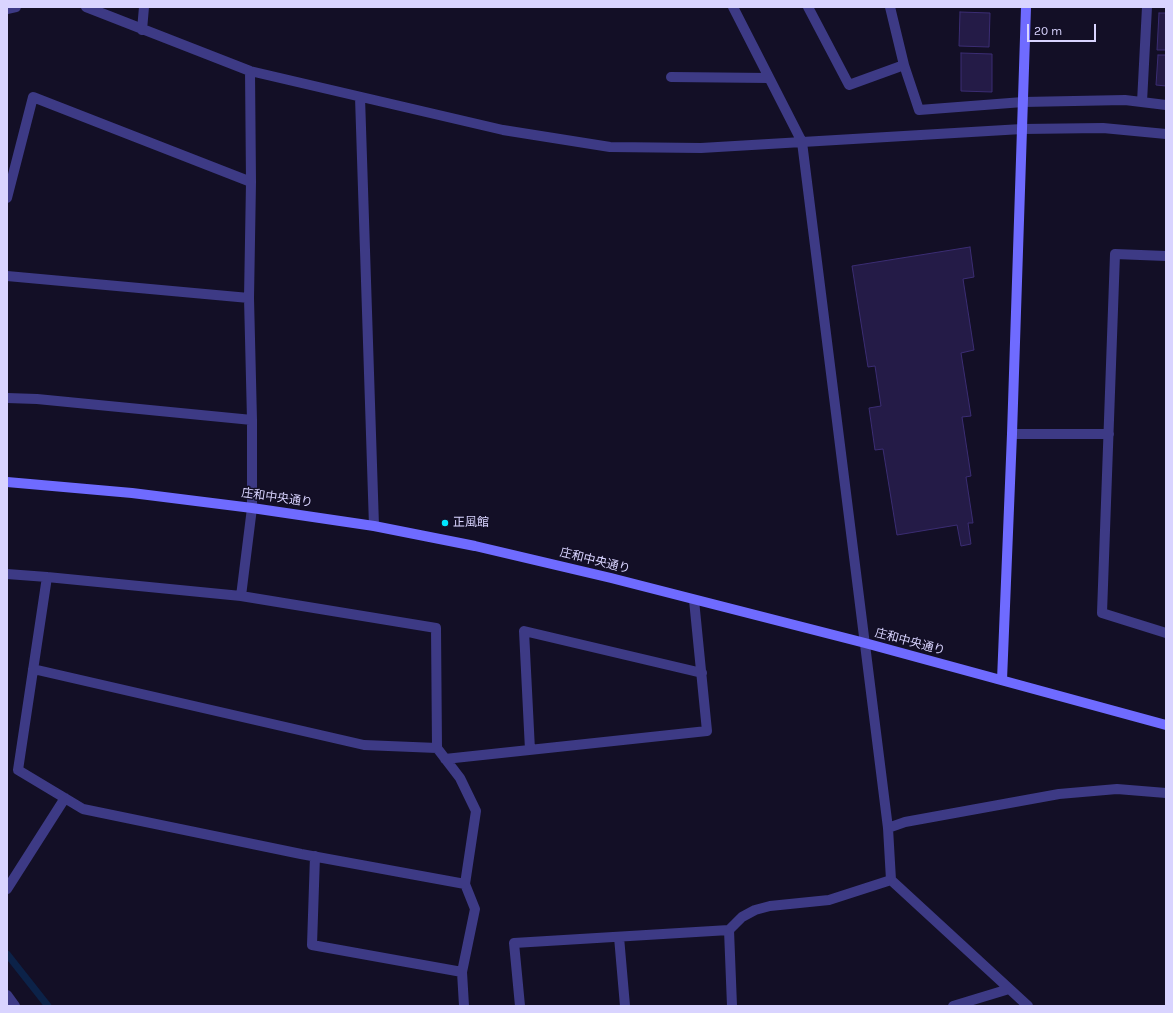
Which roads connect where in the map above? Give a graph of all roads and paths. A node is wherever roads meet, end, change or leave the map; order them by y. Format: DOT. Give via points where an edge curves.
graph roads {
  1 [pos="16,7"];
  2 [pos="86,7"];
  3 [pos="144,7"];
  4 [pos="733,7"];
  5 [pos="808,7"];
  6 [pos="890,7"];
  7 [pos="1026,7"];
  8 [pos="1147,7"];
  9 [pos="7,9"];
  10 [pos="142,30"];
  11 [pos="904,65"];
  12 [pos="250,72"];
  13 [pos="671,77"];
  14 [pos="769,78"];
  15 [pos="360,97"];
  16 [pos="1023,102"];
  17 [pos="1142,102"];
  18 [pos="1166,106"];
  19 [pos="1022,129"];
  20 [pos="1166,134"];
  21 [pos="802,142"];
  22 [pos="251,182"];
  23 [pos="7,198"];
  24 [pos="1166,256"];
  25 [pos="7,276"];
  26 [pos="249,298"];
  27 [pos="7,398"];
  28 [pos="252,420"];
  29 [pos="1012,434"];
  30 [pos="1109,434"];
  31 [pos="7,482"];
  32 [pos="252,508"];
  33 [pos="374,526"];
  34 [pos="7,574"];
  35 [pos="47,577"];
  36 [pos="241,596"];
  37 [pos="694,600"];
  38 [pos="1166,633"];
  39 [pos="865,643"];
  40 [pos="33,669"];
  41 [pos="702,673"];
  42 [pos="1002,680"];
  43 [pos="1166,725"];
  44 [pos="437,748"];
  45 [pos="530,750"];
  46 [pos="445,758"];
  47 [pos="1166,793"];
  48 [pos="65,798"];
  49 [pos="888,828"];
  50 [pos="316,856"];
  51 [pos="891,880"];
  52 [pos="465,884"];
  53 [pos="7,888"];
  54 [pos="729,930"];
  55 [pos="619,937"];
  56 [pos="462,972"];
  57 [pos="1009,989"];
  58 [pos="7,995"];
  59 [pos="15,1006"];
  60 [pos="464,1006"];
  61 [pos="520,1006"];
  62 [pos="625,1006"];
  63 [pos="732,1006"];
  64 [pos="952,1006"];
  65 [pos="1028,1006"];
  1 -- 9 [label="street"];
  2 -- 10 [label="street"];
  3 -- 10 [label="street"];
  4 -- 14 [label="street"];
  5 -- 11 [label="street" via="850,85"];
  6 -- 11 [label="street"];
  7 -- 16 [label="street"];
  8 -- 17 [label="street"];
  10 -- 12 [label="street"];
  11 -- 16 [label="street" via="918,110"];
  12 -- 15 [label="street"];
  12 -- 22 [label="street"];
  13 -- 14 [label="street"];
  14 -- 21 [label="street"];
  15 -- 21 [label="street" via="503,130 610,147 701,148"];
  15 -- 33 [label="street"];
  16 -- 17 [label="street"];
  16 -- 19 [label="street"];
  17 -- 18 [label="street"];
  19 -- 20 [label="street" via="1103,128"];
  19 -- 21 [label="street"];
  19 -- 29 [label="street"];
  21 -- 39 [label="street"];
  22 -- 23 [label="street" via="34,97"];
  22 -- 26 [label="street"];
  24 -- 30 [label="street" via="1115,254"];
  25 -- 26 [label="street"];
  26 -- 28 [label="street"];
  27 -- 28 [label="street"];
  28 -- 32 [label="street"];
  29 -- 30 [label="street"];
  29 -- 42 [label="street"];
  30 -- 38 [label="street" via="1102,613"];
  31 -- 32 [label="street, 庄和中央通り" via="132,493"];
  32 -- 33 [label="street, 庄和中央通り"];
  32 -- 36 [label="street"];
  33 -- 37 [label="street, 庄和中央通り" via="482,548"];
  34 -- 35 [label="street"];
  35 -- 36 [label="street"];
  35 -- 40 [label="street"];
  36 -- 44 [label="street" via="436,628"];
  37 -- 39 [label="street, 庄和中央通り"];
  37 -- 41 [label="street"];
  39 -- 42 [label="street, 庄和中央通り"];
  39 -- 49 [label="street"];
  40 -- 44 [label="street" via="364,745"];
  40 -- 48 [label="street" via="18,770"];
  41 -- 45 [label="street" via="707,731"];
  41 -- 45 [label="street" via="524,631"];
  42 -- 43 [label="street, 庄和中央通り"];
  44 -- 46 [label="street"];
  45 -- 46 [label="street"];
  46 -- 52 [label="street" via="460,778 476,811"];
  47 -- 49 [label="street" via="1117,789 1059,794 905,822"];
  48 -- 50 [label="street" via="83,809"];
  48 -- 53 [label="street"];
  49 -- 51 [label="street"];
  50 -- 52 [label="street"];
  50 -- 56 [label="street" via="312,945"];
  51 -- 54 [label="street" via="829,900 755,910 742,917"];
  51 -- 57 [label="street"];
  52 -- 56 [label="street" via="475,909"];
  54 -- 55 [label="street"];
  54 -- 63 [label="street"];
  55 -- 61 [label="street" via="514,944"];
  55 -- 62 [label="street"];
  56 -- 60 [label="street"];
  57 -- 64 [label="street"];
  57 -- 65 [label="street"];
  58 -- 59 [label="street"];
}
